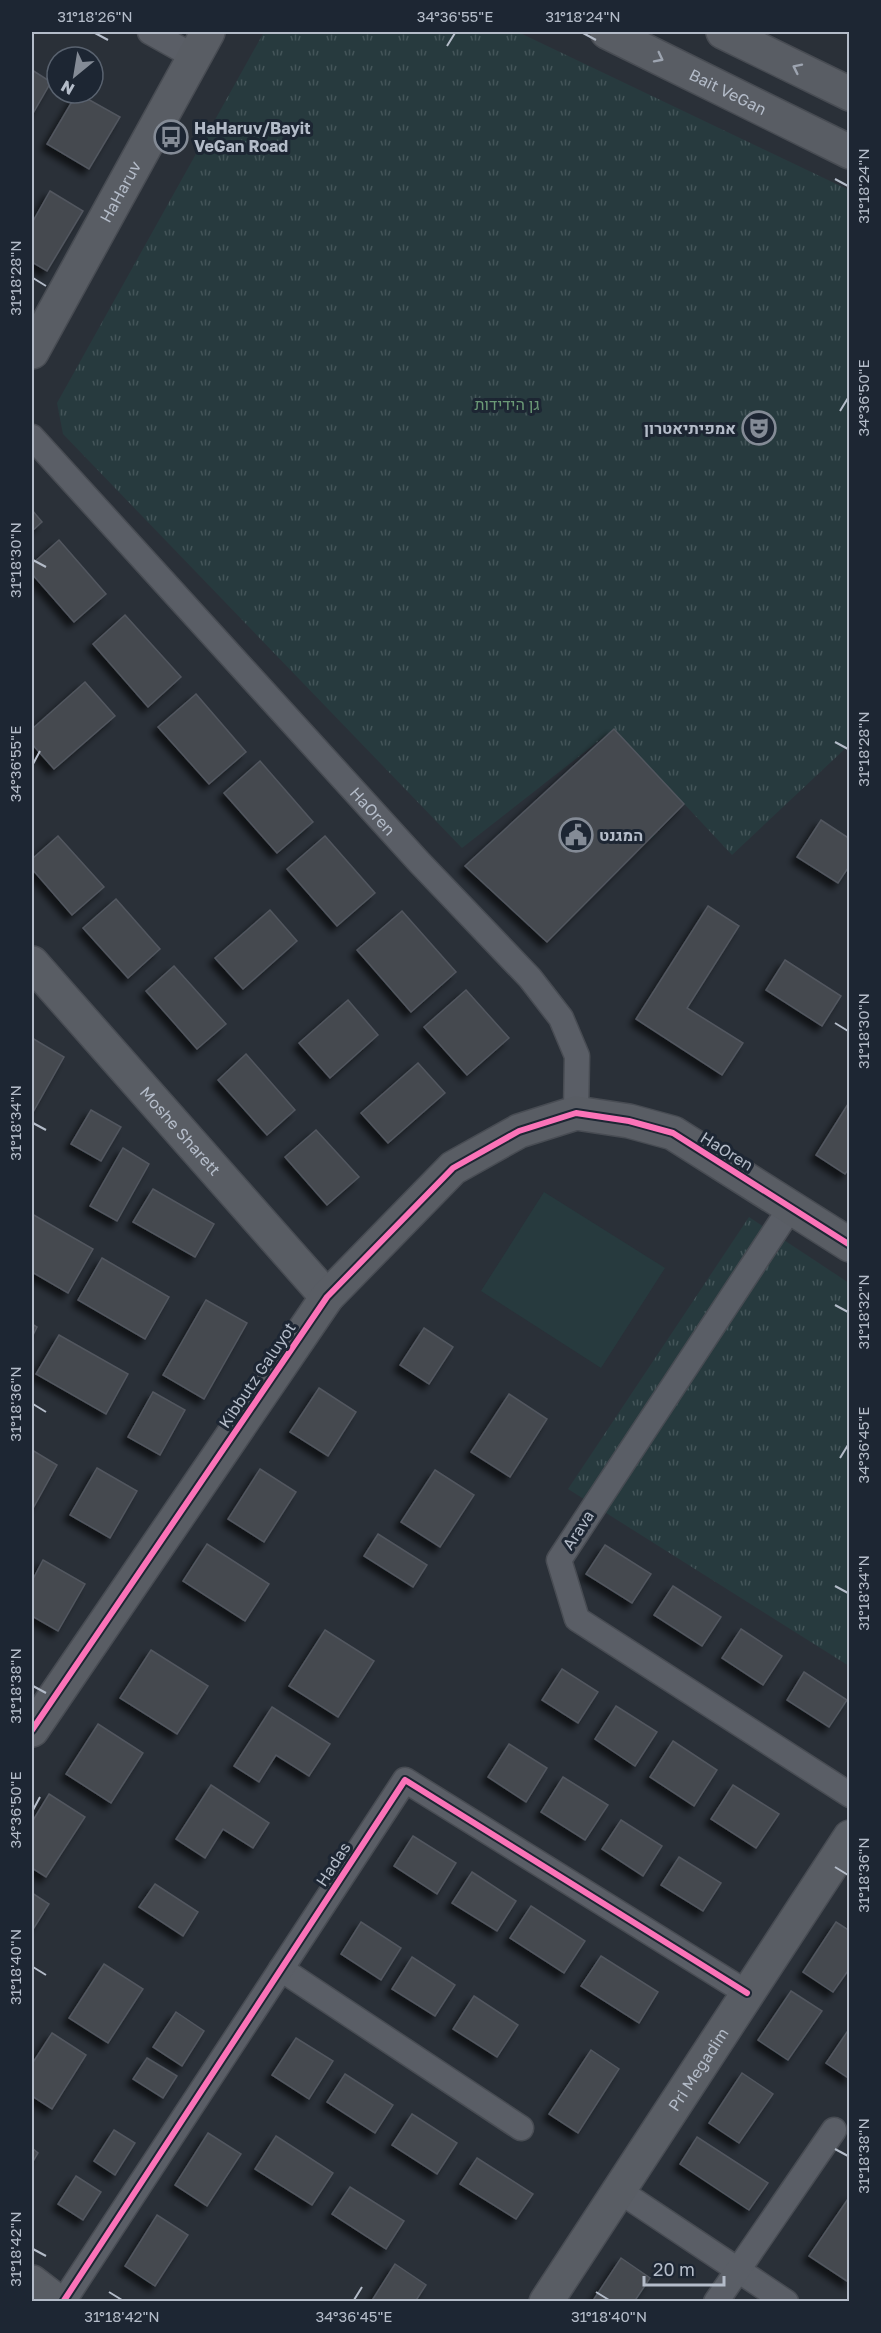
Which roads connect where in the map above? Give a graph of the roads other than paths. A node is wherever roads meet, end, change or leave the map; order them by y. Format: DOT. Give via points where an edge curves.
graph roads {
  1 [pos="150,32"];
  2 [pos="607,32"];
  3 [pos="723,32"];
  4 [pos="200,44"];
  5 [pos="849,94"];
  6 [pos="849,152"];
  7 [pos="32,352"];
  8 [pos="32,437"];
  9 [pos="32,963"];
  10 [pos="576,1113"];
  11 [pos="791,1207"];
  12 [pos="849,1245"];
  13 [pos="327,1297"];
  14 [pos="32,1730"];
  15 [pos="849,1796"];
  16 [pos="849,1837"];
  17 [pos="281,1969"];
  18 [pos="747,1993"];
  19 [pos="521,2128"];
  20 [pos="834,2130"];
  21 [pos="618,2190"];
  22 [pos="738,2270"];
  23 [pos="32,2282"];
  24 [pos="58,2301"];
  25 [pos="63,2301"];
  26 [pos="546,2301"];
  27 [pos="716,2301"];
  28 [pos="786,2301"];
  1 -- 4 [label="street"];
  2 -- 6 [label="street, Bait VeGan, one-way"];
  5 -- 3 [label="street, one-way"];
  4 -- 7 [label="street, HaHaruv"];
  8 -- 10 [label="street, HaOren" via="418,862 530,978 561,1018 577,1056"];
  9 -- 13 [label="street, Moshe Sharett"];
  10 -- 11 [label="street, HaOren" via="673,1133"];
  10 -- 13 [label="street, Kibbutz Galuyot" via="519,1131 453,1168"];
  11 -- 12 [label="street, HaOren"];
  11 -- 15 [label="street, Arava" via="559,1560 577,1619"];
  13 -- 14 [label="street, Kibbutz Galuyot"];
  16 -- 18 [label="street, Pri Megadim"];
  17 -- 18 [label="street, Hadas" via="405,1780"];
  17 -- 19 [label="street"];
  17 -- 25 [label="street, Hadas"];
  18 -- 21 [label="street, Pri Megadim"];
  20 -- 22 [label="street"];
  21 -- 22 [label="street"];
  21 -- 26 [label="street, Pri Megadim"];
  22 -- 27 [label="street"];
  22 -- 28 [label="street"];
  23 -- 24 [label="street"];
}
